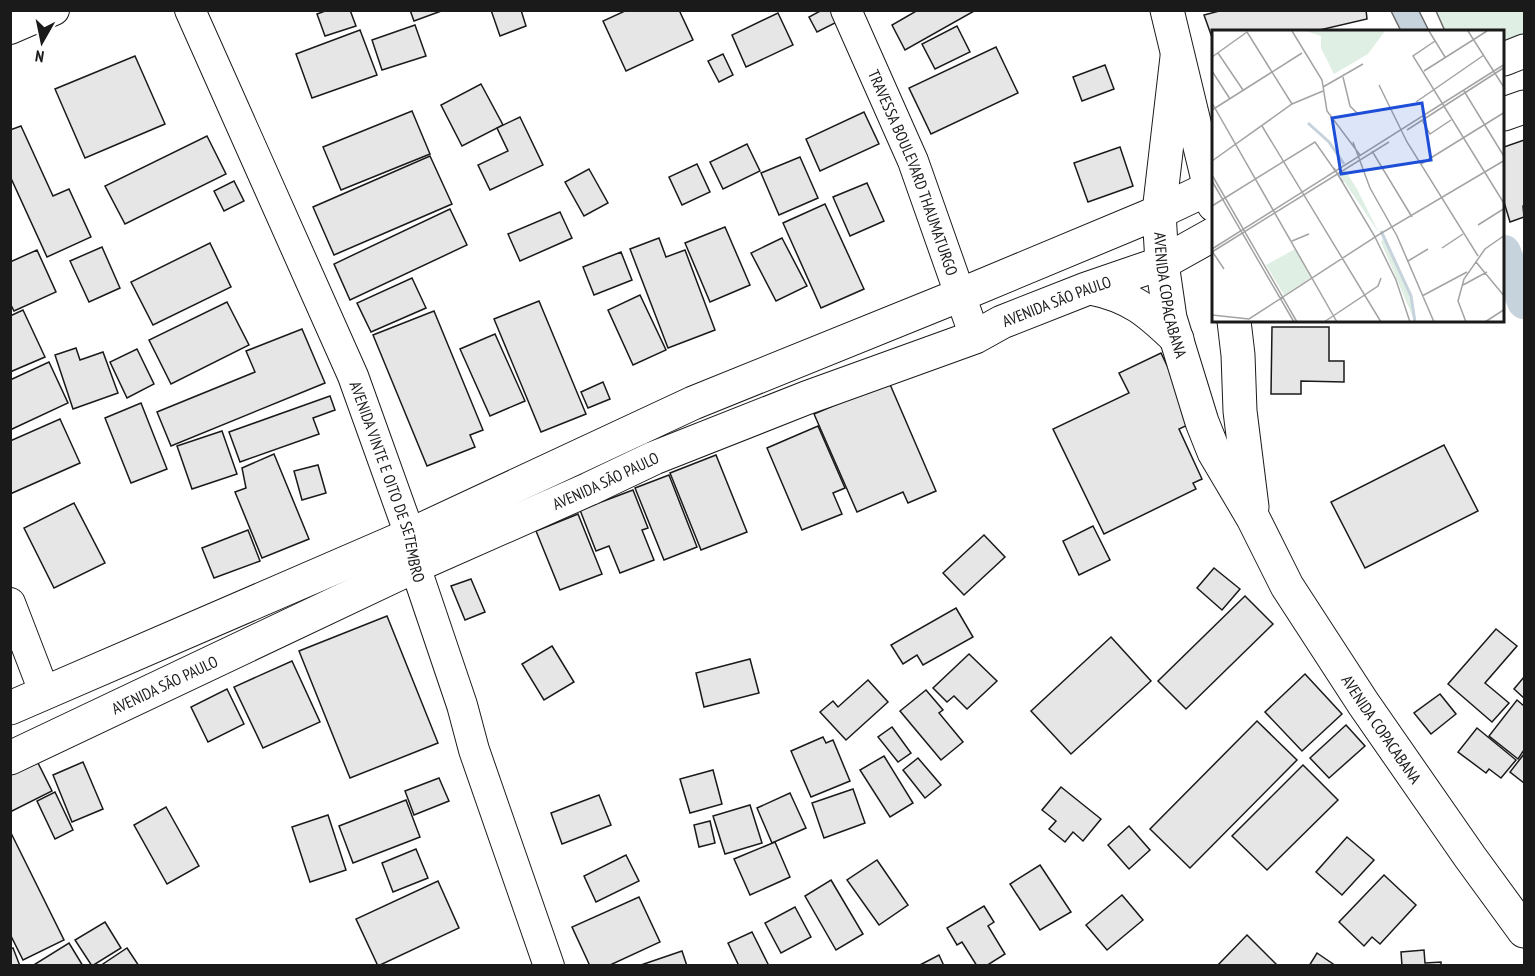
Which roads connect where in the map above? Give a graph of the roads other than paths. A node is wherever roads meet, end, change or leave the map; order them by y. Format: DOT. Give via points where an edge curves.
graph roads {
  1 [pos="54,10"];
  2 [pos="190,10"];
  3 [pos="846,10"];
  4 [pos="1167,10"];
  5 [pos="10,29"];
  6 [pos="1524,51"];
  7 [pos="1505,58"];
  8 [pos="1180,68"];
  9 [pos="1524,106"];
  10 [pos="1505,113"];
  11 [pos="1212,118"];
  12 [pos="1212,193"];
  13 [pos="1159,212"];
  14 [pos="1212,235"];
  15 [pos="1162,264"];
  16 [pos="1091,288"];
  17 [pos="960,296"];
  18 [pos="1247,322"];
  19 [pos="975,337"];
  20 [pos="1236,337"];
  21 [pos="1177,339"];
  22 [pos="693,403"];
  23 [pos="708,436"];
  24 [pos="1253,518"];
  25 [pos="413,550"];
  26 [pos="10,603"];
  27 [pos="45,694"];
  28 [pos="13,707"];
  29 [pos="22,753"];
  30 [pos="1524,931"];
  31 [pos="549,966"];
  1 -- 5 [label="street"];
  2 -- 25 [label="street, AVENIDA VINTE E OITO DE SETEMBRO" via="353,376"];
  3 -- 17 [label="street, TRAVESSA BOULEVARD THAUMATURGO" via="913,160"];
  4 -- 8 [label="street, AVENIDA COPACABANA"];
  6 -- 7 [label="street"];
  8 -- 11 [label="street" via="1192,94"];
  8 -- 12 [label="street, AVENIDA COPACABANA"];
  8 -- 13 [label="street, AVENIDA COPACABANA"];
  9 -- 10 [label="street"];
  12 -- 13 [label="street, AVENIDA SÃO PAULO"];
  13 -- 15 [label="street, AVENIDA COPACABANA"];
  13 -- 17 [label="street, AVENIDA SÃO PAULO"];
  14 -- 15 [label="street, AVENIDA SÃO PAULO"];
  15 -- 16 [label="street, AVENIDA SÃO PAULO"];
  15 -- 21 [label="street, AVENIDA COPACABANA"];
  16 -- 19 [label="street, AVENIDA SÃO PAULO" via="1002,322"];
  16 -- 21 [label="street" via="1144,309"];
  17 -- 19 [label="street, TRAVESSA BOULEVARD THAUMATURGO"];
  17 -- 22 [label="street, AVENIDA SÃO PAULO"];
  18 -- 20 [label="street, AVENIDA COPACABANA"];
  19 -- 23 [label="street, AVENIDA SÃO PAULO"];
  20 -- 24 [label="street, AVENIDA COPACABANA"];
  21 -- 24 [label="street, AVENIDA COPACABANA" via="1214,453"];
  22 -- 23 [label="street"];
  22 -- 25 [label="street, AVENIDA SÃO PAULO"];
  23 -- 25 [label="street, AVENIDA SÃO PAULO" via="589,489"];
  24 -- 30 [label="street, AVENIDA COPACABANA" via="1287,586 1363,703"];
  25 -- 27 [label="street, AVENIDA SÃO PAULO"];
  25 -- 29 [label="street, AVENIDA SÃO PAULO"];
  25 -- 31 [label="street, AVENIDA VINTE E OITO DE SETEMBRO" via="474,750"];
  26 -- 27 [label="street"];
  27 -- 28 [label="street, AVENIDA SÃO PAULO"];
  28 -- 29 [label="street"];
}
